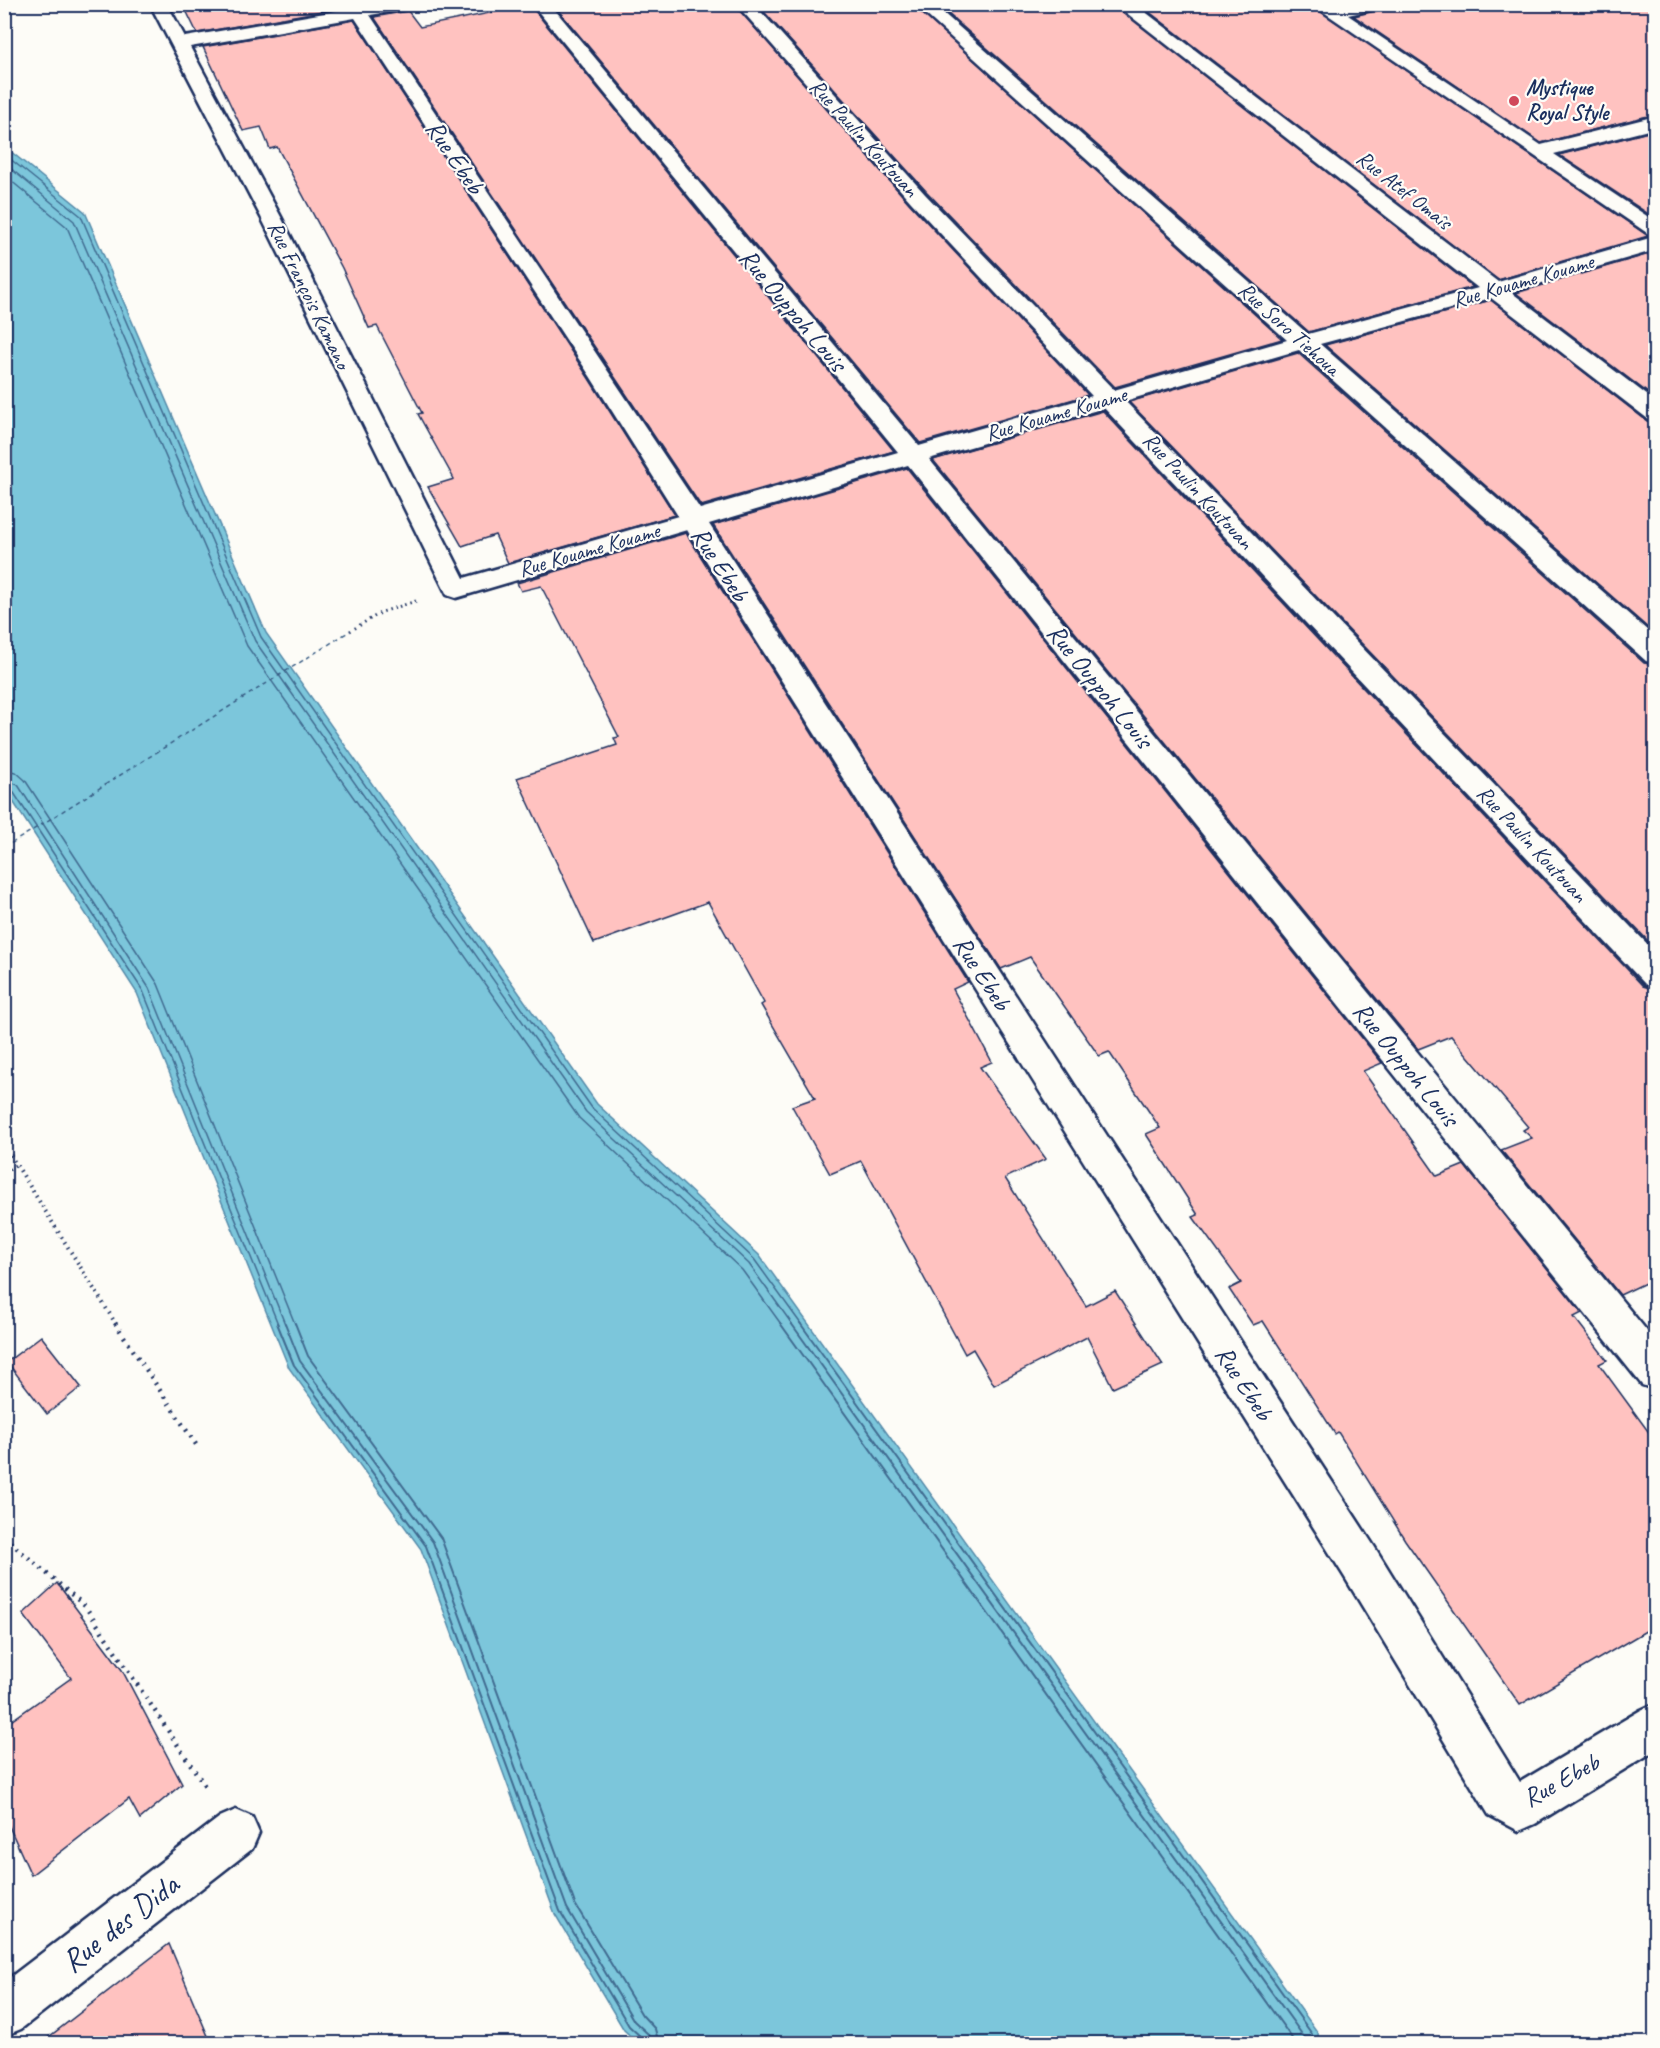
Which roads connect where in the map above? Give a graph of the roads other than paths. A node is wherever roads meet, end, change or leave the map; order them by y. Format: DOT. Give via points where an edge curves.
graph roads {
  1 [pos="158,4"];
  2 [pos="406,4"];
  3 [pos="540,4"];
  4 [pos="744,4"];
  5 [pos="922,4"];
  6 [pos="1122,4"];
  7 [pos="1373,4"];
  8 [pos="356,9"];
  9 [pos="1327,9"];
  10 [pos="177,44"];
  11 [pos="1656,122"];
  12 [pos="1538,152"];
  13 [pos="1656,232"];
  14 [pos="1656,243"];
  15 [pos="1495,290"];
  16 [pos="1303,342"];
  17 [pos="1109,398"];
  18 [pos="1656,414"];
  19 [pos="914,456"];
  20 [pos="692,520"];
  21 [pos="456,589"];
  22 [pos="1656,654"];
  23 [pos="1656,975"];
  24 [pos="1656,1372"];
  25 [pos="1656,1725"];
  26 [pos="236,1833"];
  27 [pos="4,2012"];
  1 -- 10 [label="street, Rue François Kamano"];
  2 -- 8 [label="street"];
  3 -- 19 [label="street, Rue Ouppoh Louis"];
  4 -- 17 [label="street, Rue Paulin Koutouan" via="918,198"];
  5 -- 16 [label="street, Rue Soro Tiehoua"];
  6 -- 15 [label="street, Rue Atef Omaîs"];
  7 -- 9 [label="street"];
  8 -- 10 [label="street"];
  8 -- 20 [label="street, Rue Ebeb" via="590,358"];
  9 -- 12 [label="street"];
  10 -- 21 [label="street, Rue François Kamano" via="271,217"];
  11 -- 12 [label="street"];
  12 -- 13 [label="street"];
  14 -- 15 [label="street, Rue Kouame Kouame"];
  15 -- 16 [label="street, Rue Kouame Kouame"];
  15 -- 18 [label="street, Rue Atef Omaîs"];
  16 -- 17 [label="street, Rue Kouame Kouame"];
  16 -- 22 [label="street, Rue Soro Tiehoua"];
  17 -- 19 [label="street, Rue Kouame Kouame"];
  17 -- 23 [label="street, Rue Paulin Koutouan"];
  19 -- 20 [label="street, Rue Kouame Kouame"];
  19 -- 24 [label="street, Rue Ouppoh Louis"];
  20 -- 21 [label="street, Rue Kouame Kouame"];
  20 -- 25 [label="street, Rue Ebeb" via="1359,1561 1504,1799 1519,1808"];
  26 -- 27 [label="street, Rue des Dida"];
}
